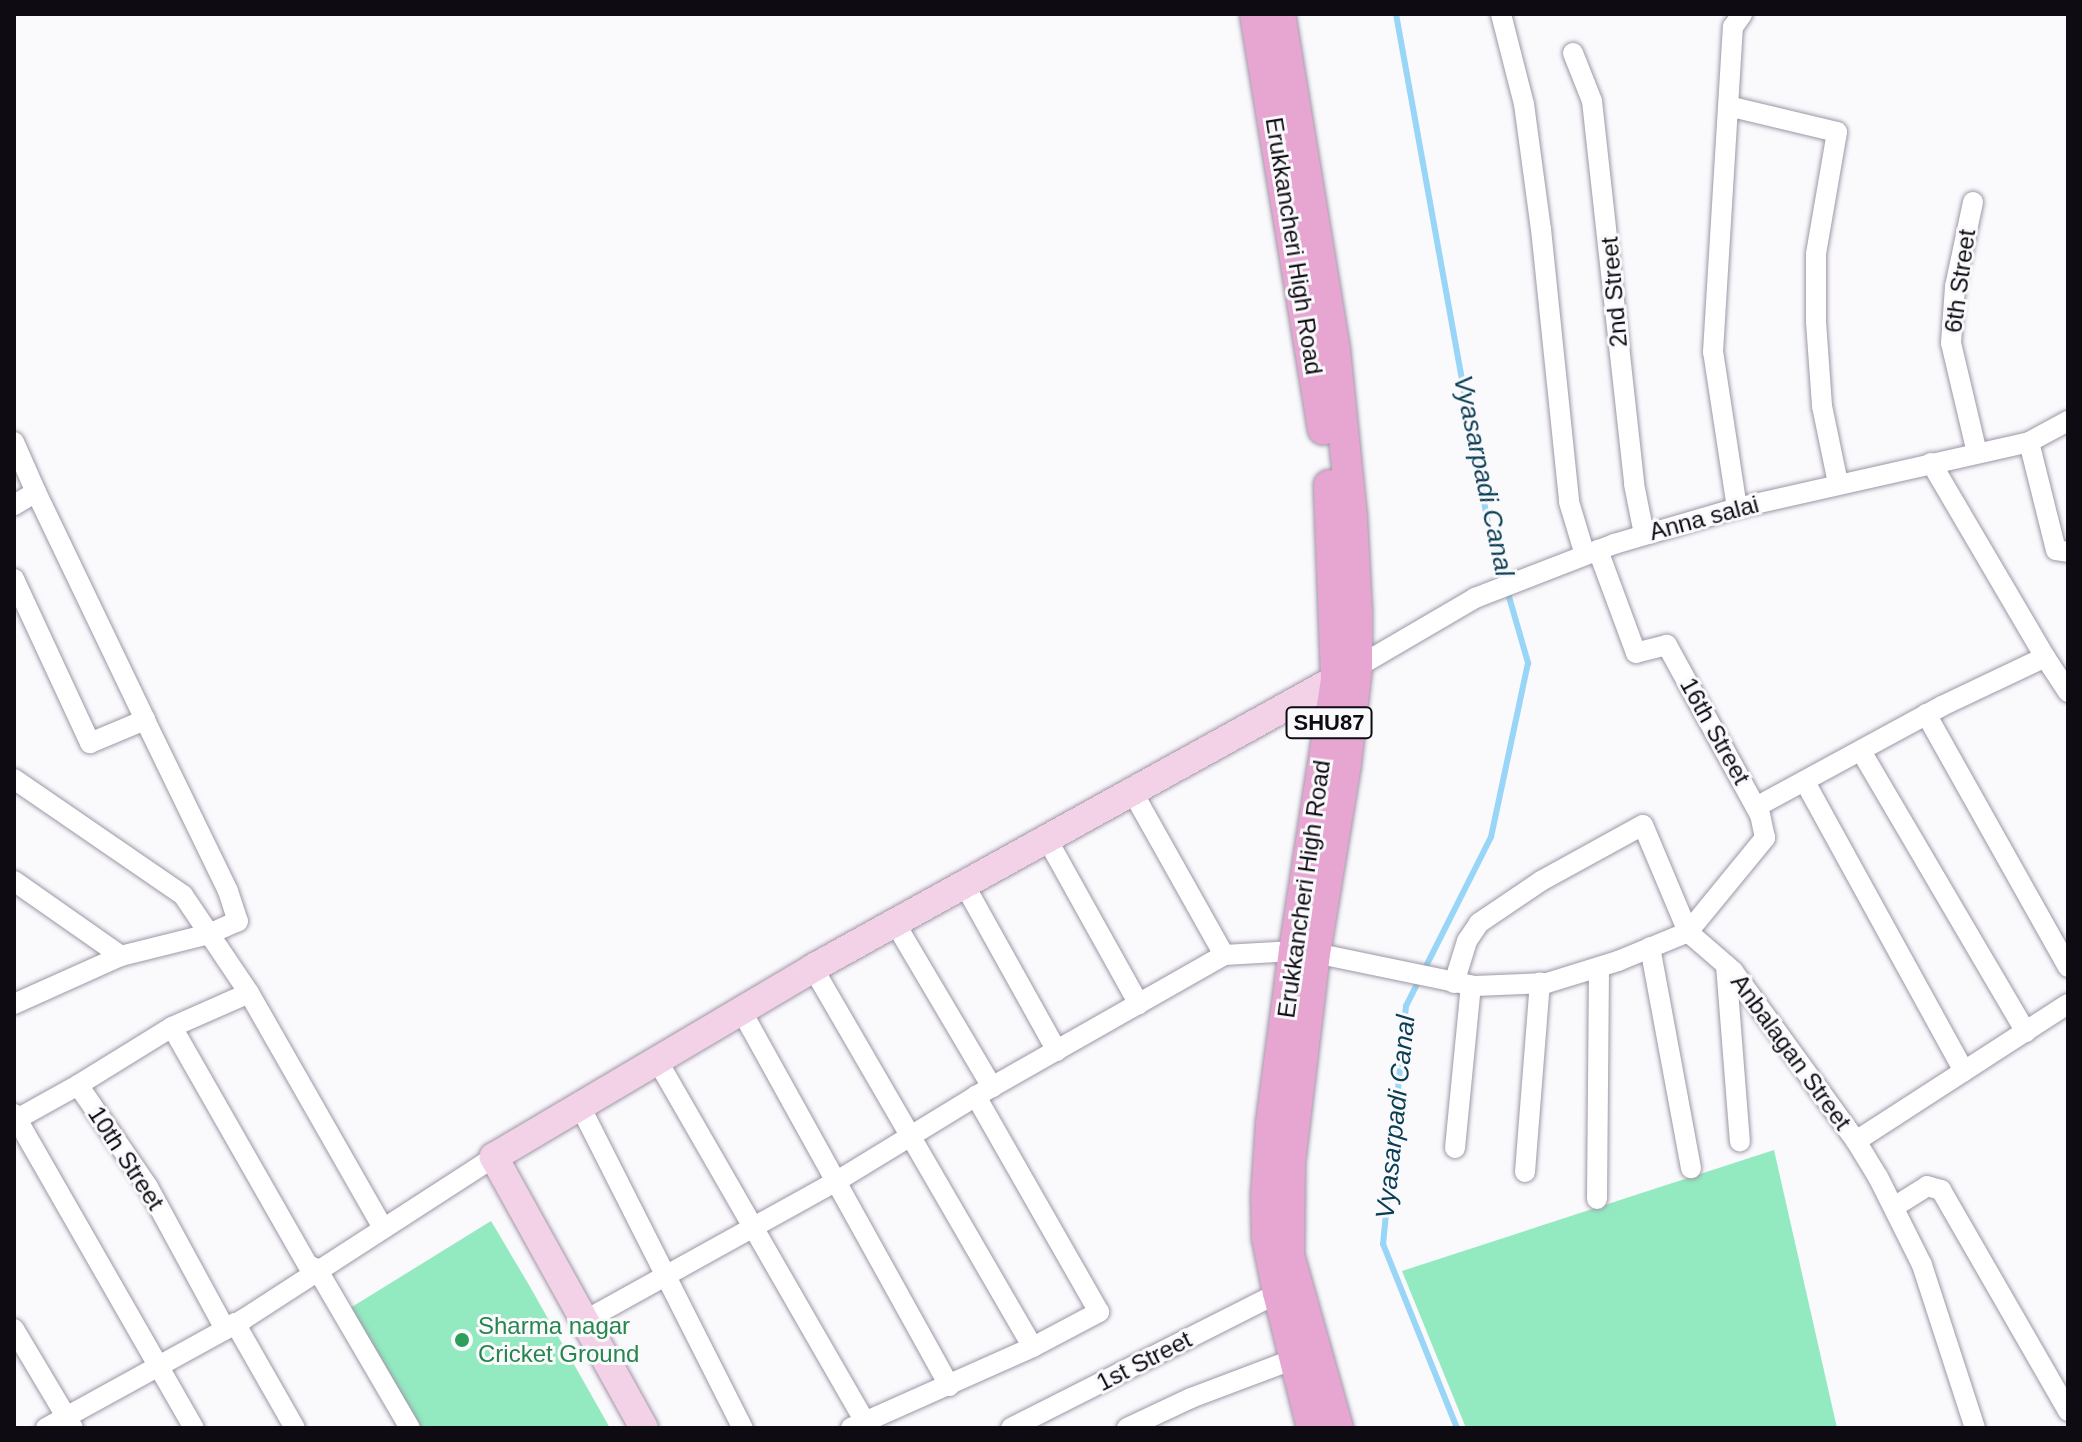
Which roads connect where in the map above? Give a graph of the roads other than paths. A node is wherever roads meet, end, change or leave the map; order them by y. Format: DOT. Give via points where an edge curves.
graph roads {
  1 [pos="1255,14"];
  2 [pos="1280,14"];
  3 [pos="1501,14"];
  4 [pos="1735,18"];
  5 [pos="1573,53"];
  6 [pos="1728,106"];
  7 [pos="1973,202"];
  8 [pos="2068,421"];
  9 [pos="14,442"];
  10 [pos="2029,442"];
  11 [pos="1977,453"];
  12 [pos="1931,463"];
  13 [pos="1838,483"];
  14 [pos="36,492"];
  15 [pos="14,505"];
  16 [pos="1737,508"];
  17 [pos="1644,534"];
  18 [pos="1592,552"];
  19 [pos="2068,552"];
  20 [pos="14,579"];
  21 [pos="2045,657"];
  22 [pos="1346,673"];
  23 [pos="2068,692"];
  24 [pos="1926,714"];
  25 [pos="145,720"];
  26 [pos="1861,751"];
  27 [pos="14,779"];
  28 [pos="1805,782"];
  29 [pos="1132,791"];
  30 [pos="1756,807"];
  31 [pos="1047,839"];
  32 [pos="14,881"];
  33 [pos="964,884"];
  34 [pos="895,923"];
  35 [pos="1688,932"];
  36 [pos="209,934"];
  37 [pos="1650,947"];
  38 [pos="1304,952"];
  39 [pos="1224,955"];
  40 [pos="121,956"];
  41 [pos="1726,965"];
  42 [pos="1599,967"];
  43 [pos="2068,967"];
  44 [pos="813,968"];
  45 [pos="1540,983"];
  46 [pos="1462,984"];
  47 [pos="249,993"];
  48 [pos="15,1003"];
  49 [pos="1139,1004"];
  50 [pos="2068,1004"];
  51 [pos="741,1010"];
  52 [pos="172,1027"];
  53 [pos="2026,1032"];
  54 [pos="1057,1051"];
  55 [pos="657,1060"];
  56 [pos="1964,1071"];
  57 [pos="78,1085"];
  58 [pos="984,1091"];
  59 [pos="580,1106"];
  60 [pos="16,1117"];
  61 [pos="910,1135"];
  62 [pos="1740,1141"];
  63 [pos="1856,1141"];
  64 [pos="1455,1148"];
  65 [pos="494,1157"];
  66 [pos="1691,1168"];
  67 [pos="1525,1172"];
  68 [pos="837,1181"];
  69 [pos="1597,1199"];
  70 [pos="1894,1207"];
  71 [pos="383,1228"];
  72 [pos="754,1228"];
  73 [pos="317,1269"];
  74 [pos="666,1276"];
  75 [pos="1278,1293"];
  76 [pos="584,1321"];
  77 [pos="230,1326"];
  78 [pos="14,1329"];
  79 [pos="1033,1347"];
  80 [pos="1294,1359"];
  81 [pos="158,1366"];
  82 [pos="949,1386"];
  83 [pos="2068,1411"];
  84 [pos="69,1423"];
  85 [pos="858,1424"];
  86 [pos="1314,1426"];
  87 [pos="46,1428"];
  88 [pos="194,1428"];
  89 [pos="295,1428"];
  90 [pos="410,1428"];
  91 [pos="644,1428"];
  92 [pos="743,1428"];
  93 [pos="1011,1428"];
  94 [pos="1127,1428"];
  95 [pos="1975,1428"];
  1 -- 22 [label="main road, Erukkancheri High Road / SHU87" via="1317,378"];
  2 -- 22 [label="main road, SHU87" via="1335,350 1352,517"];
  3 -- 18 [label="street" via="1524,104 1569,502"];
  4 -- 6 [label="street"];
  5 -- 17 [label="street, 2nd Street" via="1594,116"];
  6 -- 13 [label="street" via="1837,132 1816,254 1816,322 1822,406"];
  6 -- 16 [label="street" via="1713,352"];
  7 -- 11 [label="street, 6th Street" via="1955,287 1951,343"];
  8 -- 10 [label="street, Anna salai"];
  9 -- 14 [label="street"];
  10 -- 11 [label="street, Anna salai"];
  10 -- 19 [label="street" via="2056,550"];
  11 -- 12 [label="street, Anna salai"];
  12 -- 13 [label="street, Anna salai"];
  12 -- 21 [label="street"];
  13 -- 16 [label="street, Anna salai"];
  14 -- 15 [label="street"];
  14 -- 25 [label="street"];
  16 -- 17 [label="street, Anna salai"];
  17 -- 18 [label="street, Anna salai"];
  18 -- 22 [label="street, Anna salai" via="1475,598"];
  18 -- 30 [label="street, 16th Street" via="1636,653 1667,645"];
  20 -- 25 [label="street" via="90,743"];
  21 -- 23 [label="street"];
  21 -- 24 [label="street"];
  22 -- 29 [label="street"];
  22 -- 38 [label="main road, Erukkancheri High Road / SHU87"];
  24 -- 26 [label="street"];
  24 -- 43 [label="street"];
  25 -- 36 [label="street" via="238,921"];
  26 -- 28 [label="street"];
  26 -- 53 [label="street"];
  27 -- 36 [label="street" via="183,895"];
  28 -- 30 [label="street"];
  28 -- 56 [label="street"];
  29 -- 31 [label="street"];
  29 -- 39 [label="street"];
  30 -- 35 [label="street, 16th Street" via="1765,838"];
  31 -- 33 [label="street"];
  31 -- 49 [label="street"];
  32 -- 40 [label="street"];
  33 -- 34 [label="street"];
  33 -- 54 [label="street"];
  34 -- 44 [label="street"];
  34 -- 58 [label="street"];
  35 -- 37 [label="street"];
  35 -- 41 [label="street, Anbalagan Street"];
  35 -- 46 [label="street" via="1643,825 1541,881 1479,923 1467,941"];
  36 -- 40 [label="street"];
  36 -- 47 [label="street"];
  37 -- 42 [label="street"];
  37 -- 66 [label="street"];
  38 -- 39 [label="street"];
  38 -- 46 [label="street"];
  38 -- 75 [label="main road, Erukkancheri High Road / SHU87" via="1271,1123 1267,1238"];
  38 -- 86 [label="main road, SHU87" via="1289,1255"];
  39 -- 49 [label="street"];
  40 -- 48 [label="street"];
  41 -- 62 [label="street"];
  41 -- 63 [label="street, Anbalagan Street"];
  42 -- 45 [label="street"];
  42 -- 69 [label="street"];
  44 -- 51 [label="street"];
  44 -- 61 [label="street"];
  45 -- 46 [label="street"];
  45 -- 67 [label="street"];
  46 -- 64 [label="street"];
  47 -- 52 [label="street, 10th Street"];
  47 -- 71 [label="street"];
  49 -- 54 [label="street"];
  50 -- 53 [label="street"];
  51 -- 55 [label="street"];
  51 -- 68 [label="street"];
  52 -- 57 [label="street, 10th Street"];
  52 -- 73 [label="street" via="308,1265"];
  53 -- 56 [label="street"];
  54 -- 58 [label="street"];
  55 -- 59 [label="street"];
  55 -- 72 [label="street"];
  56 -- 63 [label="street"];
  57 -- 60 [label="street"];
  57 -- 77 [label="street, 10th Street" via="148,1187"];
  58 -- 61 [label="street"];
  58 -- 79 [label="street" via="1099,1312"];
  59 -- 65 [label="street"];
  59 -- 74 [label="street"];
  60 -- 81 [label="street"];
  61 -- 68 [label="street"];
  61 -- 79 [label="street"];
  63 -- 70 [label="street, Anbalagan Street"];
  65 -- 71 [label="street"];
  65 -- 76 [label="street"];
  68 -- 72 [label="street"];
  68 -- 82 [label="street"];
  70 -- 83 [label="street" via="1927,1186 1941,1190"];
  70 -- 95 [label="street, Anbalagan Street" via="1922,1265"];
  71 -- 73 [label="street"];
  72 -- 74 [label="street"];
  72 -- 85 [label="street"];
  73 -- 77 [label="street"];
  73 -- 90 [label="street"];
  74 -- 76 [label="street"];
  74 -- 92 [label="street"];
  75 -- 80 [label="main road, Erukkancheri High Road / SHU87"];
  75 -- 93 [label="street, 1st Street"];
  76 -- 91 [label="street"];
  77 -- 81 [label="street"];
  77 -- 89 [label="street, 10th Street"];
  78 -- 84 [label="street"];
  79 -- 82 [label="street"];
  80 -- 86 [label="main road, Erukkancheri High Road / SHU87"];
  80 -- 94 [label="street"];
  81 -- 84 [label="street"];
  81 -- 88 [label="street"];
  82 -- 85 [label="street"];
  84 -- 87 [label="street"];
}
